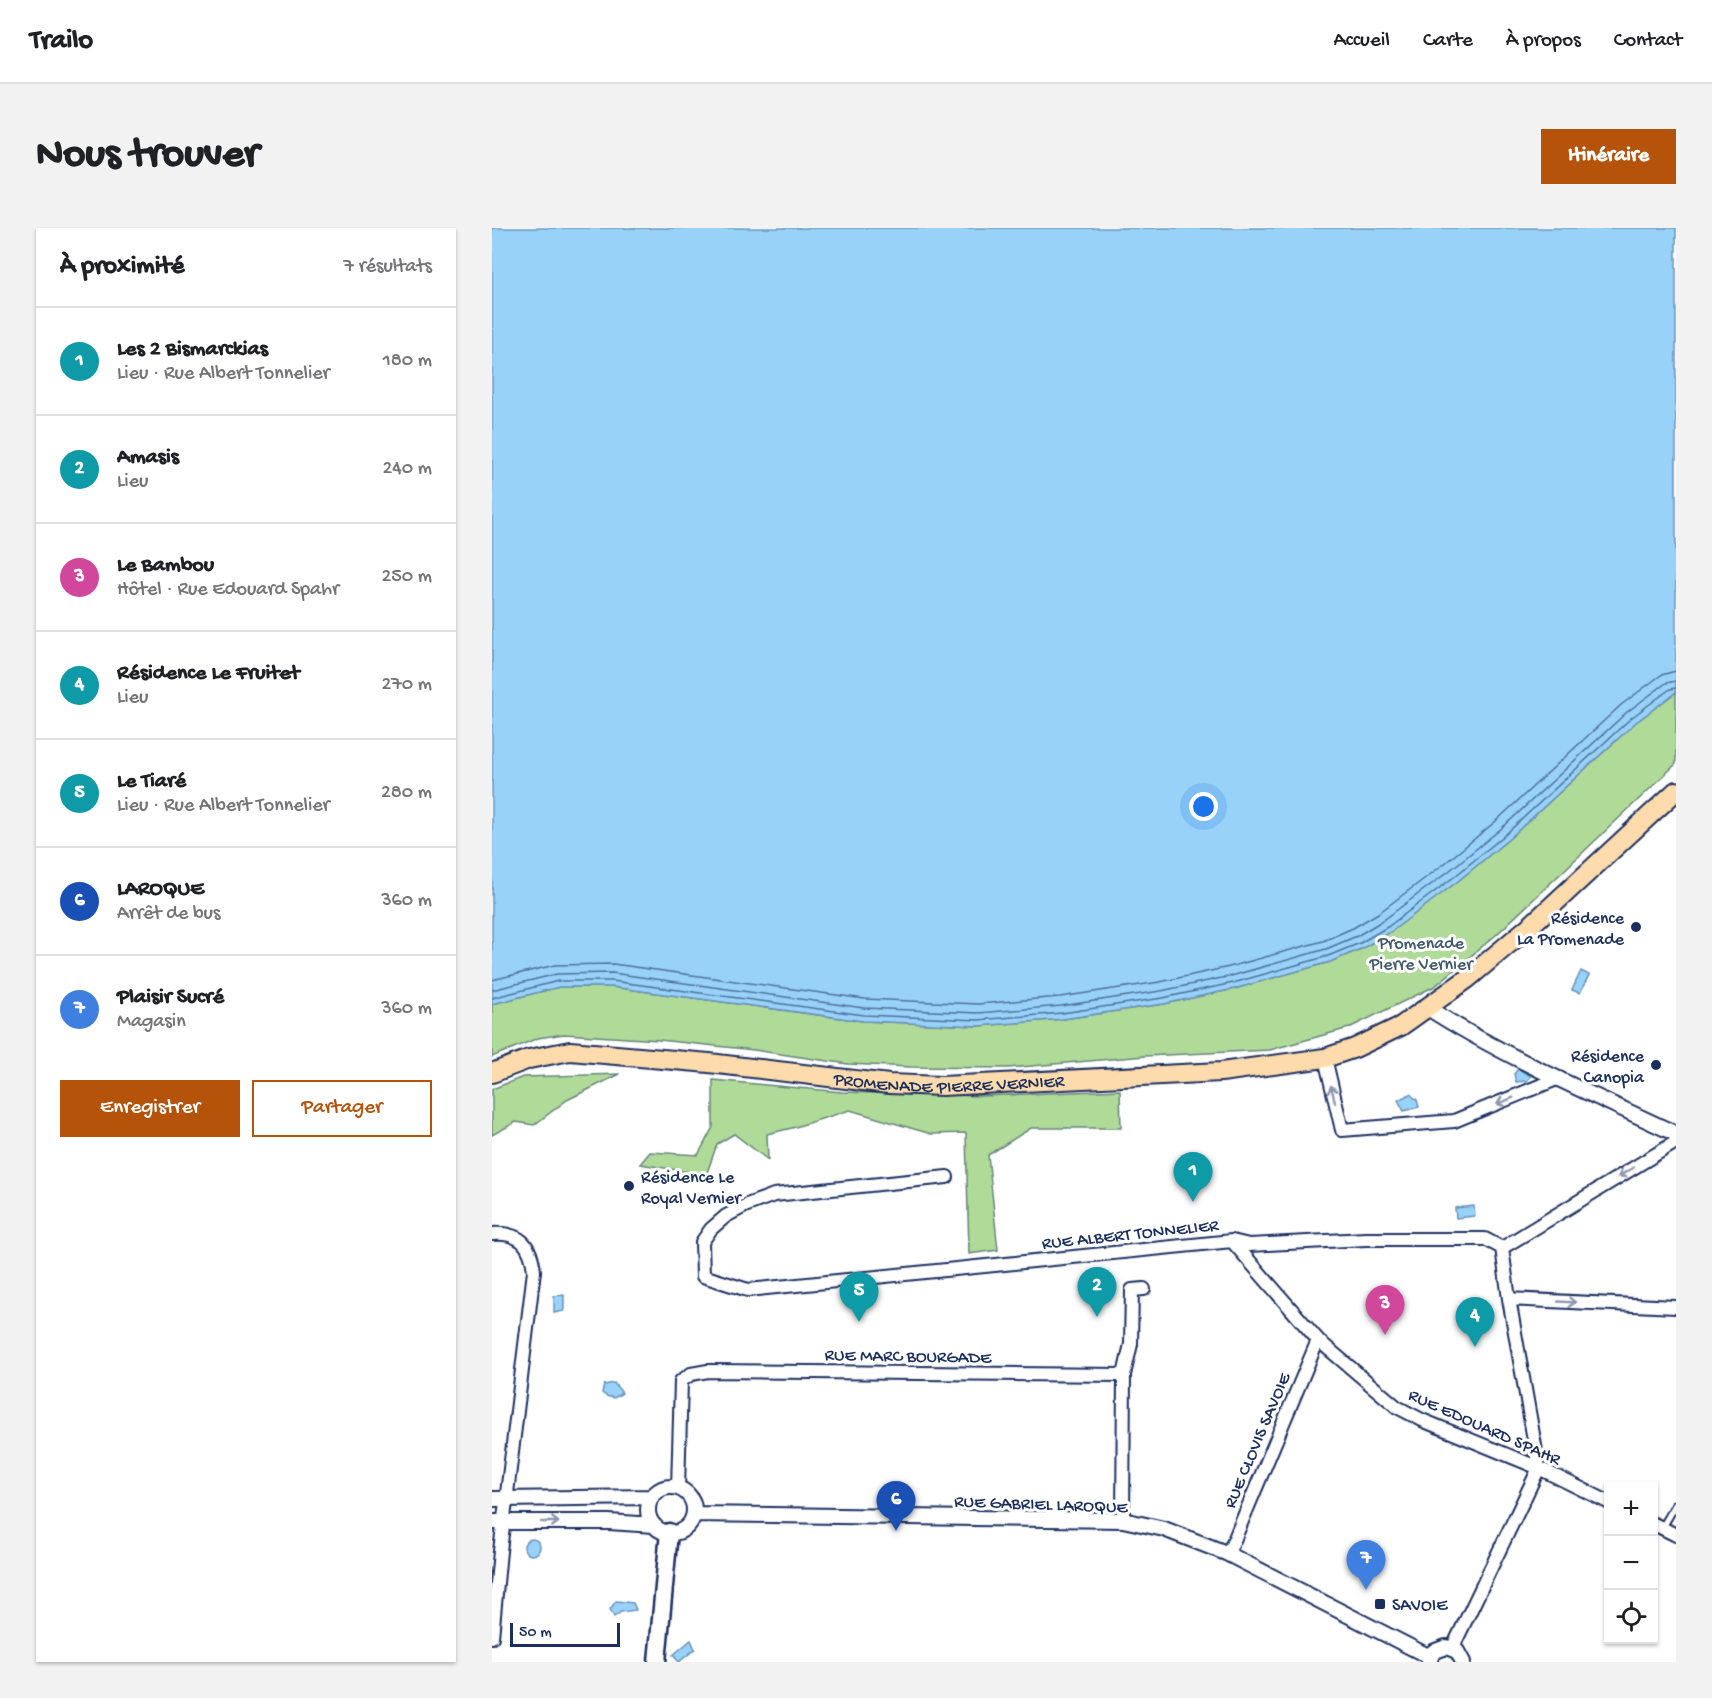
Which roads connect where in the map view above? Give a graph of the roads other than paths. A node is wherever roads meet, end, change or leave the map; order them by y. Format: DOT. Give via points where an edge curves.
graph roads {
  1 [pos="1676,791"];
  2 [pos="1428,1008"];
  3 [pos="1325,1058"];
  4 [pos="492,1073"];
  5 [pos="1559,1078"];
  6 [pos="1676,1134"];
  7 [pos="1676,1142"];
  8 [pos="947,1178"];
  9 [pos="492,1234"];
  10 [pos="1232,1241"];
  11 [pos="1502,1248"];
  12 [pos="1144,1289"];
  13 [pos="1509,1299"];
  14 [pos="1676,1307"];
  15 [pos="1318,1340"];
  16 [pos="1124,1375"];
  17 [pos="1539,1468"];
  18 [pos="678,1488"];
  19 [pos="652,1497"];
  20 [pos="499,1500"];
  21 [pos="1604,1500"];
  22 [pos="1676,1504"];
  23 [pos="694,1514"];
  24 [pos="1123,1520"];
  25 [pos="498,1522"];
  26 [pos="1658,1526"];
  27 [pos="662,1528"];
  28 [pos="1676,1535"];
  29 [pos="1226,1553"];
  30 [pos="492,1637"];
  31 [pos="1452,1648"];
  32 [pos="1429,1659"];
  33 [pos="657,1662"];
  34 [pos="1463,1662"];
  1 -- 2 [label="main road, PROMENADE PIERRE VERNIER" via="1530,926"];
  2 -- 3 [label="main road, PROMENADE PIERRE VERNIER" via="1355,1048"];
  2 -- 5 [label="street"];
  3 -- 4 [label="main road, PROMENADE PIERRE VERNIER" via="1221,1072 942,1086 570,1051 528,1059"];
  5 -- 3 [label="street, one-way" via="1454,1121 1342,1130"];
  5 -- 6 [label="street"];
  7 -- 11 [label="street, one-way"];
  8 -- 10 [label="street, RUE ALBERT TONNELIER" via="774,1195 747,1205 711,1228 702,1242 703,1276 748,1290"];
  9 -- 20 [label="street" via="512,1235 524,1244 534,1271"];
  10 -- 11 [label="street, RUE ALBERT TONNELIER" via="1249,1245 1366,1239 1485,1239"];
  10 -- 15 [label="street, RUE EDOUARD SPAHR"];
  11 -- 13 [label="street"];
  12 -- 16 [label="street" via="1132,1290 1131,1344"];
  13 -- 14 [label="street, one-way"];
  13 -- 17 [label="street"];
  15 -- 17 [label="street, RUE EDOUARD SPAHR" via="1396,1407"];
  15 -- 29 [label="street, RUE CLOVIS SAVOIE"];
  16 -- 18 [label="street, RUE MARC BOURGADE" via="708,1371 691,1374 681,1382"];
  16 -- 24 [label="street"];
  17 -- 21 [label="street, RUE EDOUARD SPAHR"];
  17 -- 31 [label="street"];
  18 -- 19 [label="street" via="663,1488"];
  18 -- 23 [label="street" via="691,1498"];
  19 -- 20 [label="street"];
  19 -- 27 [label="street" via="649,1511"];
  20 -- 25 [label="street"];
  22 -- 26 [label="lane"];
  23 -- 24 [label="street, RUE GABRIEL LAROQUE"];
  23 -- 27 [label="street" via="682,1530"];
  24 -- 29 [label="street, RUE GABRIEL LAROQUE" via="1164,1529"];
  25 -- 27 [label="street, one-way" via="609,1522"];
  25 -- 30 [label="street"];
  26 -- 28 [label="street"];
  27 -- 33 [label="main road"];
  29 -- 32 [label="street, RUE GABRIEL LAROQUE"];
  31 -- 32 [label="street" via="1437,1649"];
  31 -- 34 [label="street"];
}
